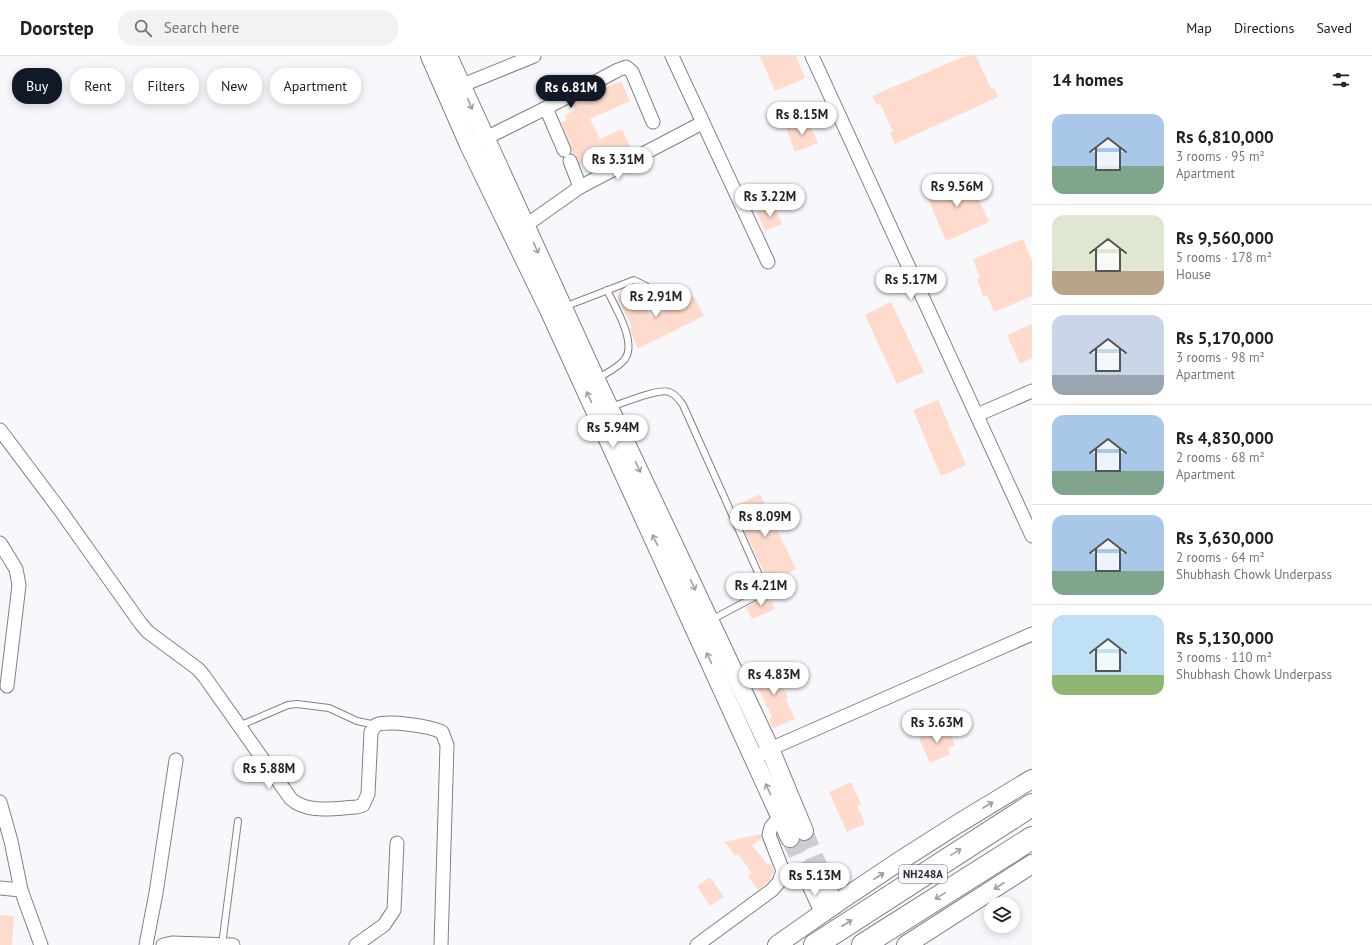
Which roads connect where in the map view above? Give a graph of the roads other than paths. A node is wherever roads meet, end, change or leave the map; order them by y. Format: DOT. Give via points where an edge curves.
graph roads {
  1 [pos="430,56"];
  2 [pos="448,56"];
  3 [pos="534,56"];
  4 [pos="672,56"];
  5 [pos="812,56"];
  6 [pos="454,89"];
  7 [pos="546,108"];
  8 [pos="653,122"];
  9 [pos="702,123"];
  10 [pos="477,142"];
  11 [pos="580,187"];
  12 [pos="525,226"];
  13 [pos="768,262"];
  14 [pos="607,290"];
  15 [pos="656,306"];
  16 [pos="557,310"];
  17 [pos="596,380"];
  18 [pos="1032,391"];
  19 [pos="610,408"];
  20 [pos="977,415"];
  21 [pos="0,430"];
  22 [pos="1032,536"];
  23 [pos="1,546"];
  24 [pos="710,621"];
  25 [pos="1032,634"];
  26 [pos="6,646"];
  27 [pos="7,686"];
  28 [pos="376,725"];
  29 [pos="239,726"];
  30 [pos="762,754"];
  31 [pos="176,760"];
  32 [pos="1032,779"];
  33 [pos="0,802"];
  34 [pos="1032,805"];
  35 [pos="780,816"];
  36 [pos="238,820"];
  37 [pos="1032,838"];
  38 [pos="397,843"];
  39 [pos="1032,864"];
  40 [pos="817,881"];
  41 [pos="0,888"];
  42 [pos="21,890"];
  43 [pos="829,908"];
  44 [pos="914,943"];
  45 [pos="41,945"];
  46 [pos="146,945"];
  47 [pos="163,945"];
  48 [pos="222,945"];
  49 [pos="233,945"];
  50 [pos="356,945"];
  51 [pos="440,945"];
  52 [pos="697,945"];
  53 [pos="777,945"];
  54 [pos="815,945"];
  55 [pos="863,945"];
  1 -- 6 [label="street"];
  2 -- 6 [label="street"];
  3 -- 6 [label="street"];
  4 -- 9 [label="street"];
  5 -- 20 [label="street"];
  6 -- 10 [label="street"];
  7 -- 8 [label="street" via="626,67 632,72"];
  7 -- 10 [label="street"];
  7 -- 11 [label="street"];
  9 -- 11 [label="street"];
  9 -- 13 [label="street"];
  10 -- 12 [label="street"];
  10 -- 16 [label="street"];
  11 -- 12 [label="street"];
  12 -- 16 [label="street, one-way"];
  14 -- 15 [label="lane" via="634,280 646,286"];
  14 -- 16 [label="lane"];
  14 -- 17 [label="lane" via="629,341 629,350 624,360"];
  16 -- 17 [label="street"];
  30 -- 16 [label="street, one-way"];
  17 -- 19 [label="street"];
  18 -- 20 [label="street"];
  19 -- 24 [label="street, one-way"];
  19 -- 24 [label="lane" via="654,393 668,391 684,405 764,586 760,594"];
  20 -- 22 [label="street"];
  21 -- 29 [label="street" via="140,624 198,669"];
  23 -- 26 [label="street" via="16,569 19,585"];
  24 -- 30 [label="street"];
  25 -- 30 [label="street"];
  26 -- 27 [label="street"];
  28 -- 29 [label="lane" via="357,721 329,708 297,704 282,707"];
  28 -- 29 [label="street" via="371,732 368,794 363,805 310,808 298,805 291,799"];
  28 -- 51 [label="street" via="432,727 442,732 446,739"];
  35 -- 30 [label="street, one-way"];
  30 -- 35 [label="street" via="797,834"];
  31 -- 46 [label="street"];
  43 -- 32 [label="street, one-way" via="971,815"];
  33 -- 42 [label="street"];
  54 -- 34 [label="highway, NH248A, one-way"];
  35 -- 52 [label="street" via="771,827 769,835 783,871 779,882 772,890"];
  36 -- 48 [label="lane"];
  37 -- 55 [label="highway, NH248A, one-way"];
  38 -- 50 [label="street" via="394,910 384,926"];
  39 -- 44 [label="street, one-way"];
  40 -- 43 [label="street"];
  41 -- 42 [label="street"];
  42 -- 45 [label="street"];
  43 -- 53 [label="street"];
  47 -- 48 [label="street"];
  48 -- 49 [label="street"];
}
